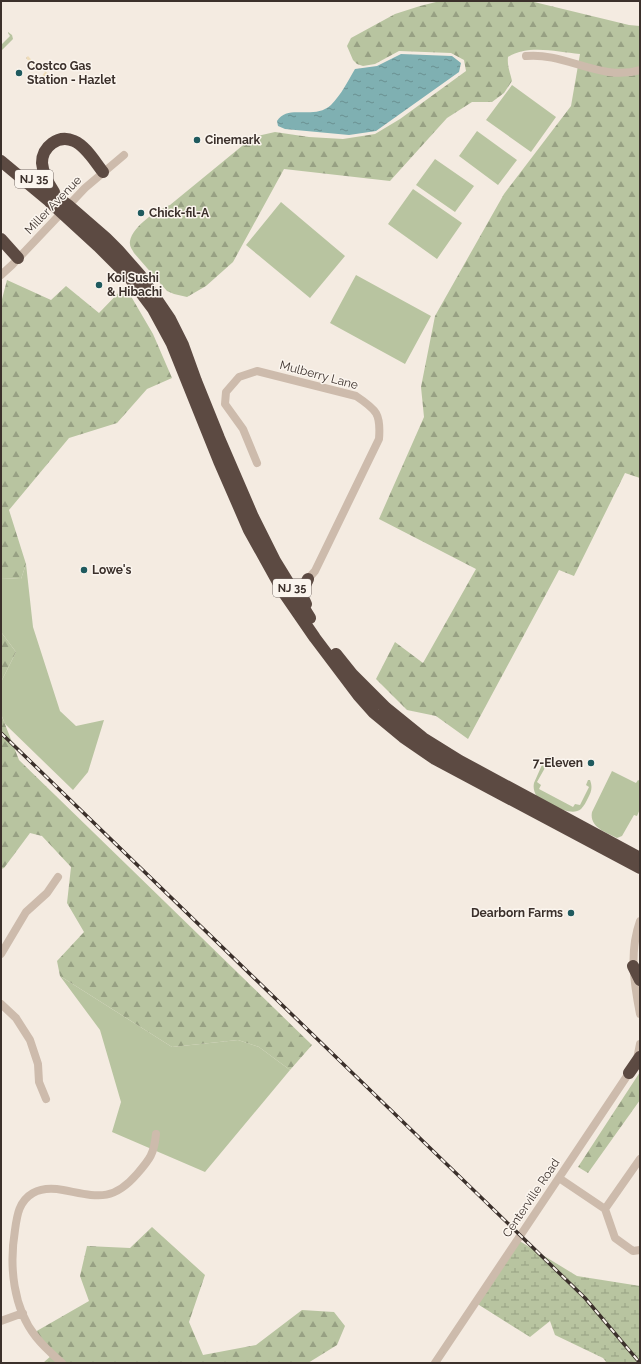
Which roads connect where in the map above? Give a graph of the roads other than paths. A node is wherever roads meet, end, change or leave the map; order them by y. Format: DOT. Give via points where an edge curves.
graph roads {
  1 [pos="526,56"];
  2 [pos="640,70"];
  3 [pos="1,151"];
  4 [pos="124,155"];
  5 [pos="1,161"];
  6 [pos="103,172"];
  7 [pos="63,206"];
  8 [pos="1,239"];
  9 [pos="18,258"];
  10 [pos="1,275"];
  11 [pos="257,463"];
  12 [pos="275,560"];
  13 [pos="308,579"];
  14 [pos="315,626"];
  15 [pos="640,858"];
  16 [pos="640,868"];
  17 [pos="58,877"];
  18 [pos="640,921"];
  19 [pos="1,954"];
  20 [pos="633,966"];
  21 [pos="640,980"];
  22 [pos="1,1004"];
  23 [pos="640,1014"];
  24 [pos="640,1044"];
  25 [pos="640,1057"];
  26 [pos="629,1073"];
  27 [pos="46,1099"];
  28 [pos="156,1134"];
  29 [pos="640,1159"];
  30 [pos="559,1178"];
  31 [pos="605,1209"];
  32 [pos="640,1250"];
  33 [pos="22,1313"];
  34 [pos="1,1321"];
  35 [pos="62,1363"];
  36 [pos="435,1363"];
  1 -- 2 [label="street" via="547,56 613,73"];
  3 -- 7 [label="highway, NJ 35"];
  4 -- 6 [label="street, Miller Avenue"];
  5 -- 7 [label="highway, NJ 35"];
  6 -- 7 [label="street, Miller Avenue"];
  6 -- 7 [label="highway" via="79,143 63,139 52,143 43,157 43,171"];
  7 -- 9 [label="street, Miller Avenue"];
  7 -- 12 [label="highway, NJ 35" via="106,238 133,266 170,319 183,345 219,438"];
  7 -- 16 [label="highway, NJ 35" via="125,273 153,309 172,344 248,530 284,593 358,695 374,713 435,759"];
  8 -- 9 [label="highway"];
  9 -- 10 [label="street, Miller Avenue"];
  11 -- 13 [label="street, Mulberry Lane" via="243,429 225,404 226,392 239,377 257,371 356,396 375,410 379,419 379,439 315,571"];
  12 -- 13 [label="highway" via="295,581"];
  12 -- 14 [label="highway, NJ 35"];
  13 -- 14 [label="highway" via="302,592"];
  14 -- 15 [label="highway, NJ 35" via="352,674 386,708 422,738 460,762"];
  17 -- 19 [label="street" via="47,893 26,912"];
  18 -- 20 [label="street" via="634,940"];
  20 -- 21 [label="highway"];
  20 -- 23 [label="street"];
  22 -- 27 [label="street" via="16,1018 30,1040 38,1064 39,1082"];
  24 -- 26 [label="street, Centerville Road" via="637,1059"];
  25 -- 26 [label="highway"];
  26 -- 30 [label="street, Centerville Road"];
  28 -- 33 [label="street" via="155,1148 151,1156 129,1183 118,1191 97,1196 45,1189 33,1193 23,1202 17,1215 12,1245 14,1284"];
  29 -- 31 [label="street"];
  30 -- 31 [label="street"];
  30 -- 36 [label="street, Centerville Road"];
  31 -- 32 [label="street" via="615,1238 633,1251"];
  33 -- 34 [label="street"];
  33 -- 35 [label="street" via="36,1337"];
}
